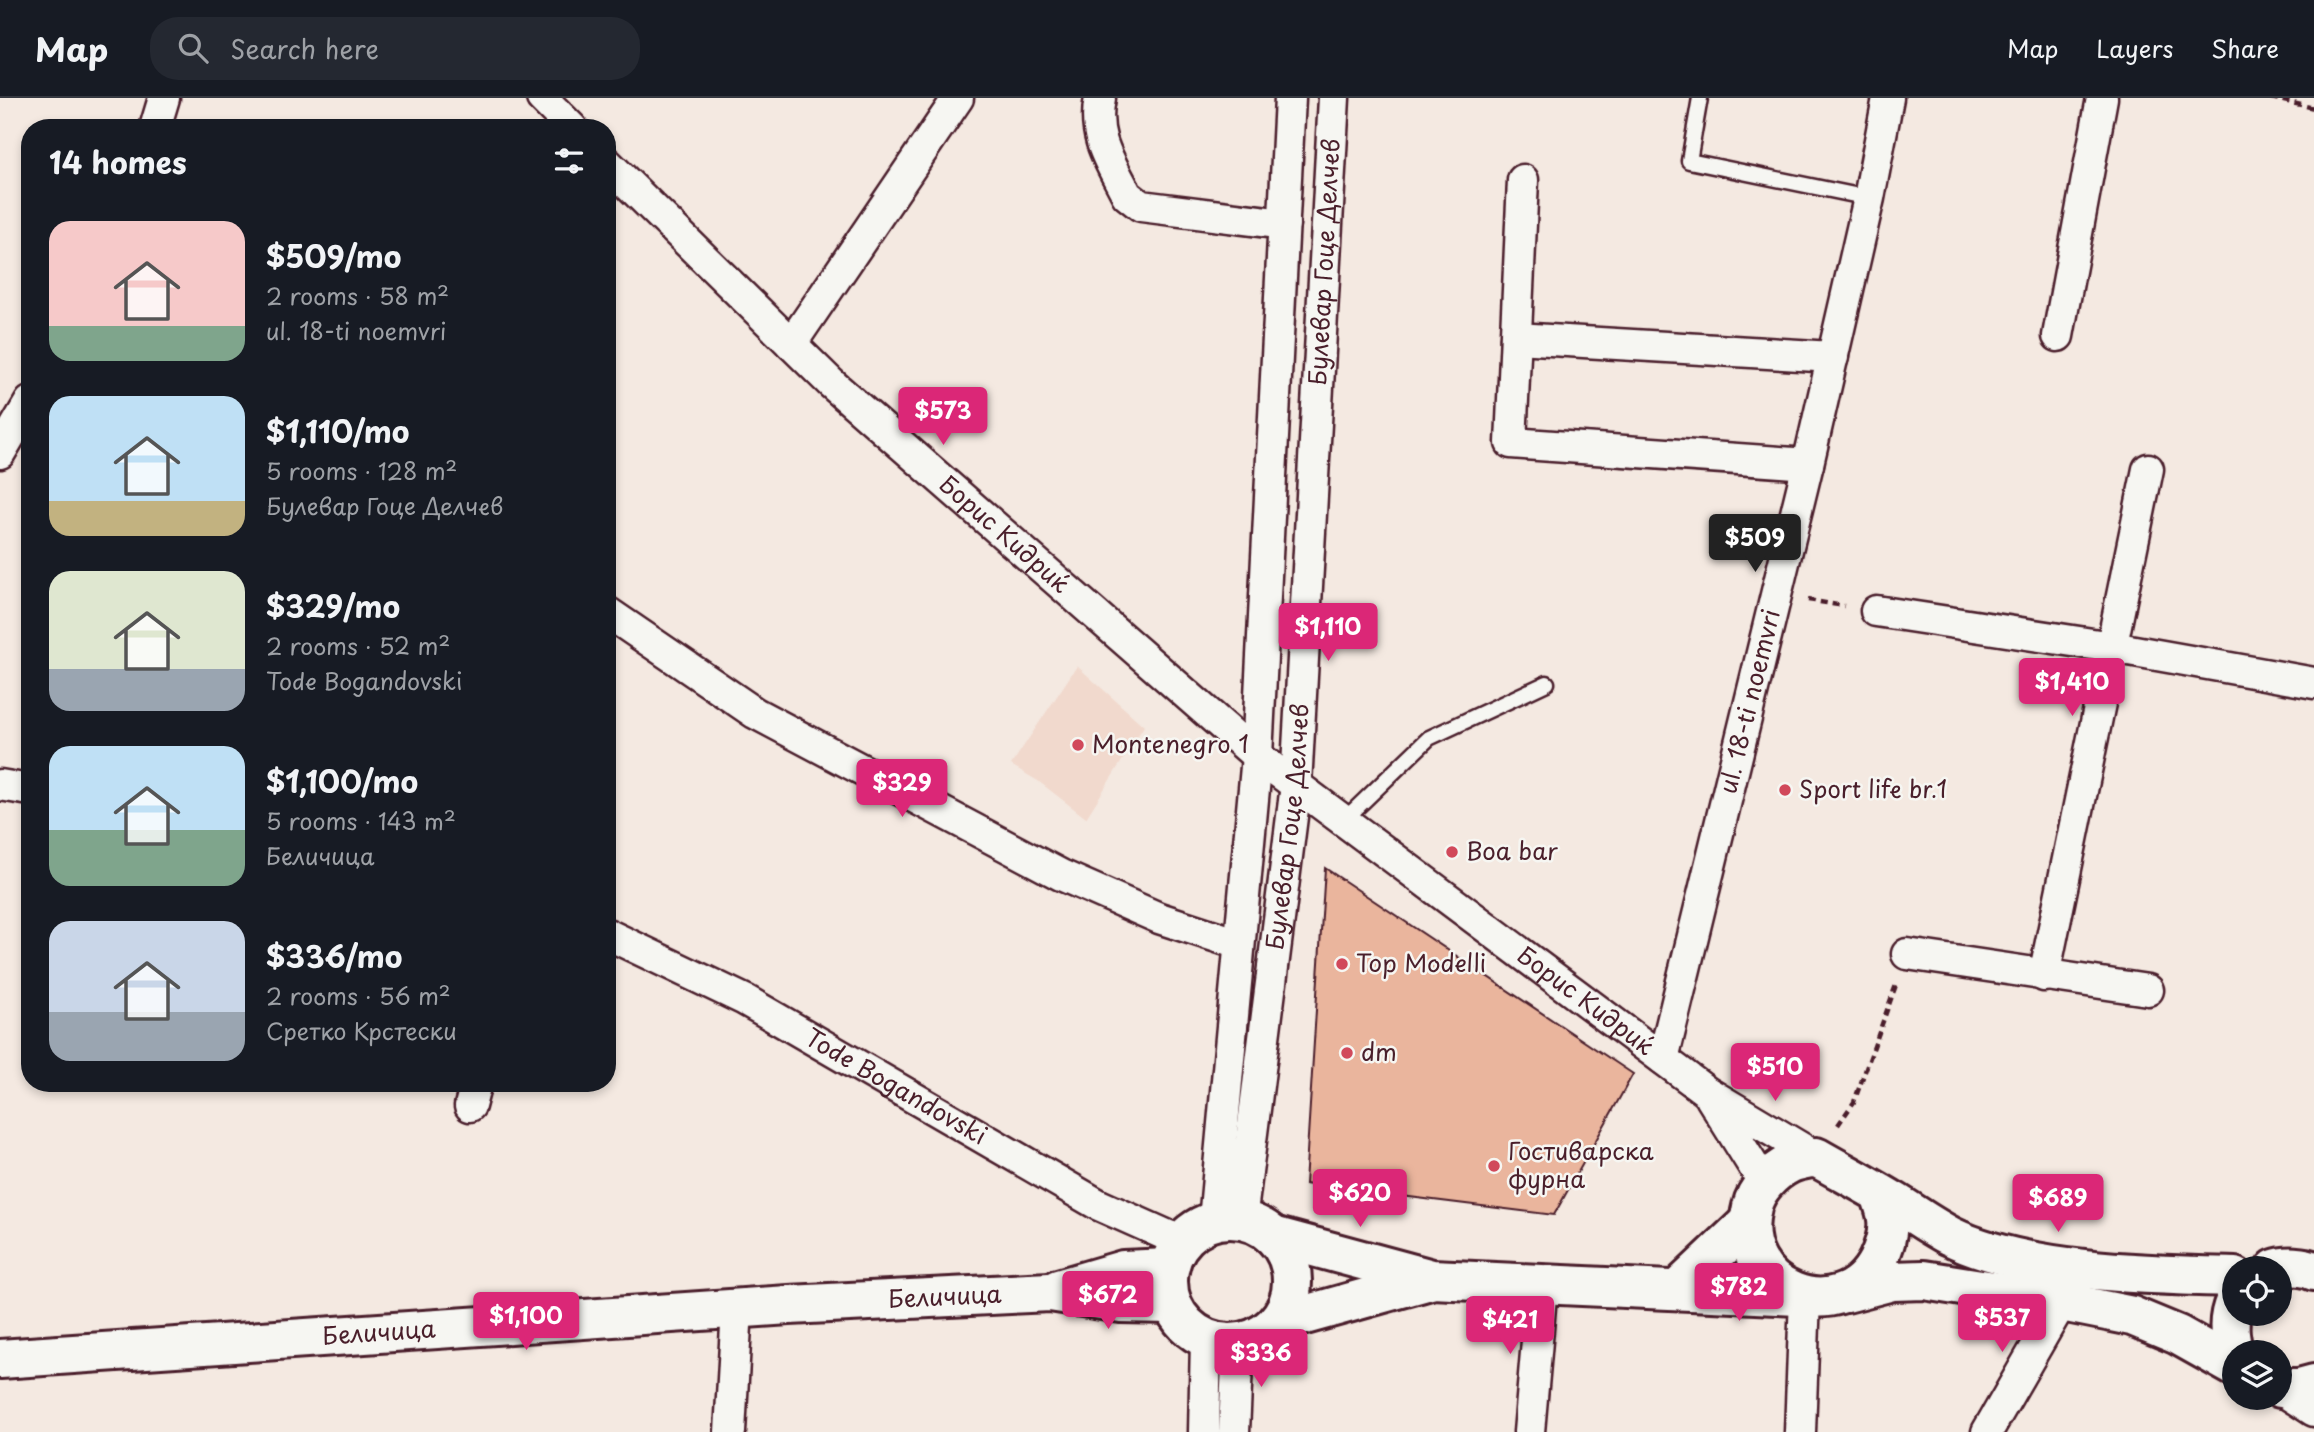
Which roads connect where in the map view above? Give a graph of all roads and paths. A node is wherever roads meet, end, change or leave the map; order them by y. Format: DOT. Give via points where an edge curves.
graph roads {
  1 [pos="164,98"];
  2 [pos="542,98"];
  3 [pos="958,98"];
  4 [pos="1100,98"];
  5 [pos="1290,98"];
  6 [pos="1334,98"];
  7 [pos="1700,98"];
  8 [pos="1888,98"];
  9 [pos="2102,98"];
  10 [pos="2271,98"];
  11 [pos="2314,108"];
  12 [pos="158,119"];
  13 [pos="563,119"];
  14 [pos="616,172"];
  15 [pos="1523,180"];
  16 [pos="1869,198"];
  17 [pos="1284,224"];
  18 [pos="2057,336"];
  19 [pos="1516,338"];
  20 [pos="791,344"];
  21 [pos="1833,357"];
  22 [pos="21,417"];
  23 [pos="0,453"];
  24 [pos="1808,464"];
  25 [pos="2148,470"];
  26 [pos="1776,595"];
  27 [pos="1876,611"];
  28 [pos="616,618"];
  29 [pos="2112,647"];
  30 [pos="2314,683"];
  31 [pos="1547,684"];
  32 [pos="1256,756"];
  33 [pos="1296,785"];
  34 [pos="1343,821"];
  35 [pos="616,938"];
  36 [pos="1239,944"];
  37 [pos="1907,954"];
  38 [pos="2044,976"];
  39 [pos="2148,990"];
  40 [pos="1662,1059"];
  41 [pos="1707,1092"];
  42 [pos="1816,1157"];
  43 [pos="1764,1183"];
  44 [pos="1880,1193"];
  45 [pos="1748,1223"];
  46 [pos="1242,1225"];
  47 [pos="1174,1271"];
  48 [pos="2222,1277"];
  49 [pos="1432,1279"];
  50 [pos="1542,1284"];
  51 [pos="1677,1290"];
  52 [pos="1821,1296"];
  53 [pos="2062,1302"];
  54 [pos="737,1308"];
  55 [pos="1276,1323"];
  56 [pos="1222,1341"];
  57 [pos="0,1359"];
  58 [pos="2222,1360"];
  59 [pos="2314,1384"];
  60 [pos="2292,1388"];
  61 [pos="2292,1396"];
  62 [pos="2314,1411"];
  63 [pos="730,1432"];
  64 [pos="1204,1432"];
  65 [pos="1234,1432"];
  66 [pos="1529,1432"];
  67 [pos="1800,1432"];
  68 [pos="1987,1432"];
  1 -- 12 [label="street"];
  2 -- 13 [label="street"];
  3 -- 20 [label="street"];
  4 -- 17 [label="street" via="1100,142 1132,200 1141,206"];
  5 -- 17 [label="street, Булевар Гоце Делчев"];
  6 -- 33 [label="street, Булевар Гоце Делчев"];
  7 -- 16 [label="lane" via="1689,161"];
  8 -- 16 [label="street, ul. 18-ti noemvri"];
  9 -- 18 [label="street"];
  10 -- 11 [label="path"];
  14 -- 20 [label="street, Борис Кидриќ"];
  15 -- 19 [label="street"];
  16 -- 21 [label="street, ul. 18-ti noemvri"];
  17 -- 32 [label="street, Булевар Гоце Делчев"];
  19 -- 21 [label="street"];
  19 -- 24 [label="street" via="1511,443"];
  20 -- 32 [label="street, Борис Кидриќ"];
  21 -- 24 [label="street, ul. 18-ti noemvri"];
  22 -- 23 [label="street"];
  24 -- 26 [label="street, ul. 18-ti noemvri"];
  25 -- 29 [label="street"];
  26 -- 27 [label="path"];
  26 -- 40 [label="street, ul. 18-ti noemvri"];
  27 -- 29 [label="street"];
  28 -- 36 [label="street" via="755,713 1061,875 1159,918"];
  29 -- 30 [label="street"];
  29 -- 38 [label="street"];
  31 -- 34 [label="lane" via="1429,738"];
  32 -- 33 [label="street, Борис Кидриќ"];
  32 -- 36 [label="street, Булевар Гоце Делчев"];
  33 -- 34 [label="street, Борис Кидриќ"];
  33 -- 46 [label="street, Булевар Гоце Делчев"];
  34 -- 40 [label="street, Борис Кидриќ"];
  35 -- 47 [label="street, Tode Bogandovski" via="745,1000 1098,1205"];
  36 -- 46 [label="street, Булевар Гоце Делчев"];
  37 -- 38 [label="street"];
  37 -- 42 [label="path" via="1854,1102"];
  38 -- 39 [label="street"];
  40 -- 41 [label="street, Борис Кидриќ"];
  41 -- 42 [label="street, Борис Кидриќ"];
  41 -- 43 [label="street"];
  42 -- 43 [label="main road" via="1790,1163"];
  42 -- 44 [label="main road"];
  43 -- 45 [label="main road"];
  44 -- 48 [label="main road" via="1951,1236 2006,1255 2092,1269"];
  44 -- 52 [label="main road" via="1887,1219 1886,1245 1871,1273 1852,1289"];
  45 -- 51 [label="main road"];
  45 -- 52 [label="main road" via="1757,1263 1774,1282"];
  46 -- 47 [label="main road" via="1196,1228"];
  46 -- 49 [label="main road"];
  46 -- 55 [label="main road" via="1287,1255 1292,1279 1288,1302"];
  47 -- 54 [label="main road, Беличица" via="1123,1270 1050,1292"];
  47 -- 56 [label="main road" via="1180,1319 1192,1331"];
  49 -- 50 [label="main road"];
  49 -- 55 [label="main road"];
  50 -- 51 [label="main road"];
  50 -- 66 [label="street"];
  51 -- 52 [label="main road"];
  52 -- 53 [label="main road" via="1892,1281 1924,1280"];
  52 -- 67 [label="street"];
  53 -- 58 [label="main road" via="2132,1316"];
  53 -- 68 [label="street"];
  54 -- 57 [label="main road, Беличица"];
  54 -- 63 [label="street"];
  55 -- 56 [label="main road" via="1265,1333"];
  56 -- 64 [label="street"];
  56 -- 65 [label="street"];
  59 -- 60 [label="main road"];
  61 -- 62 [label="street"];
}
